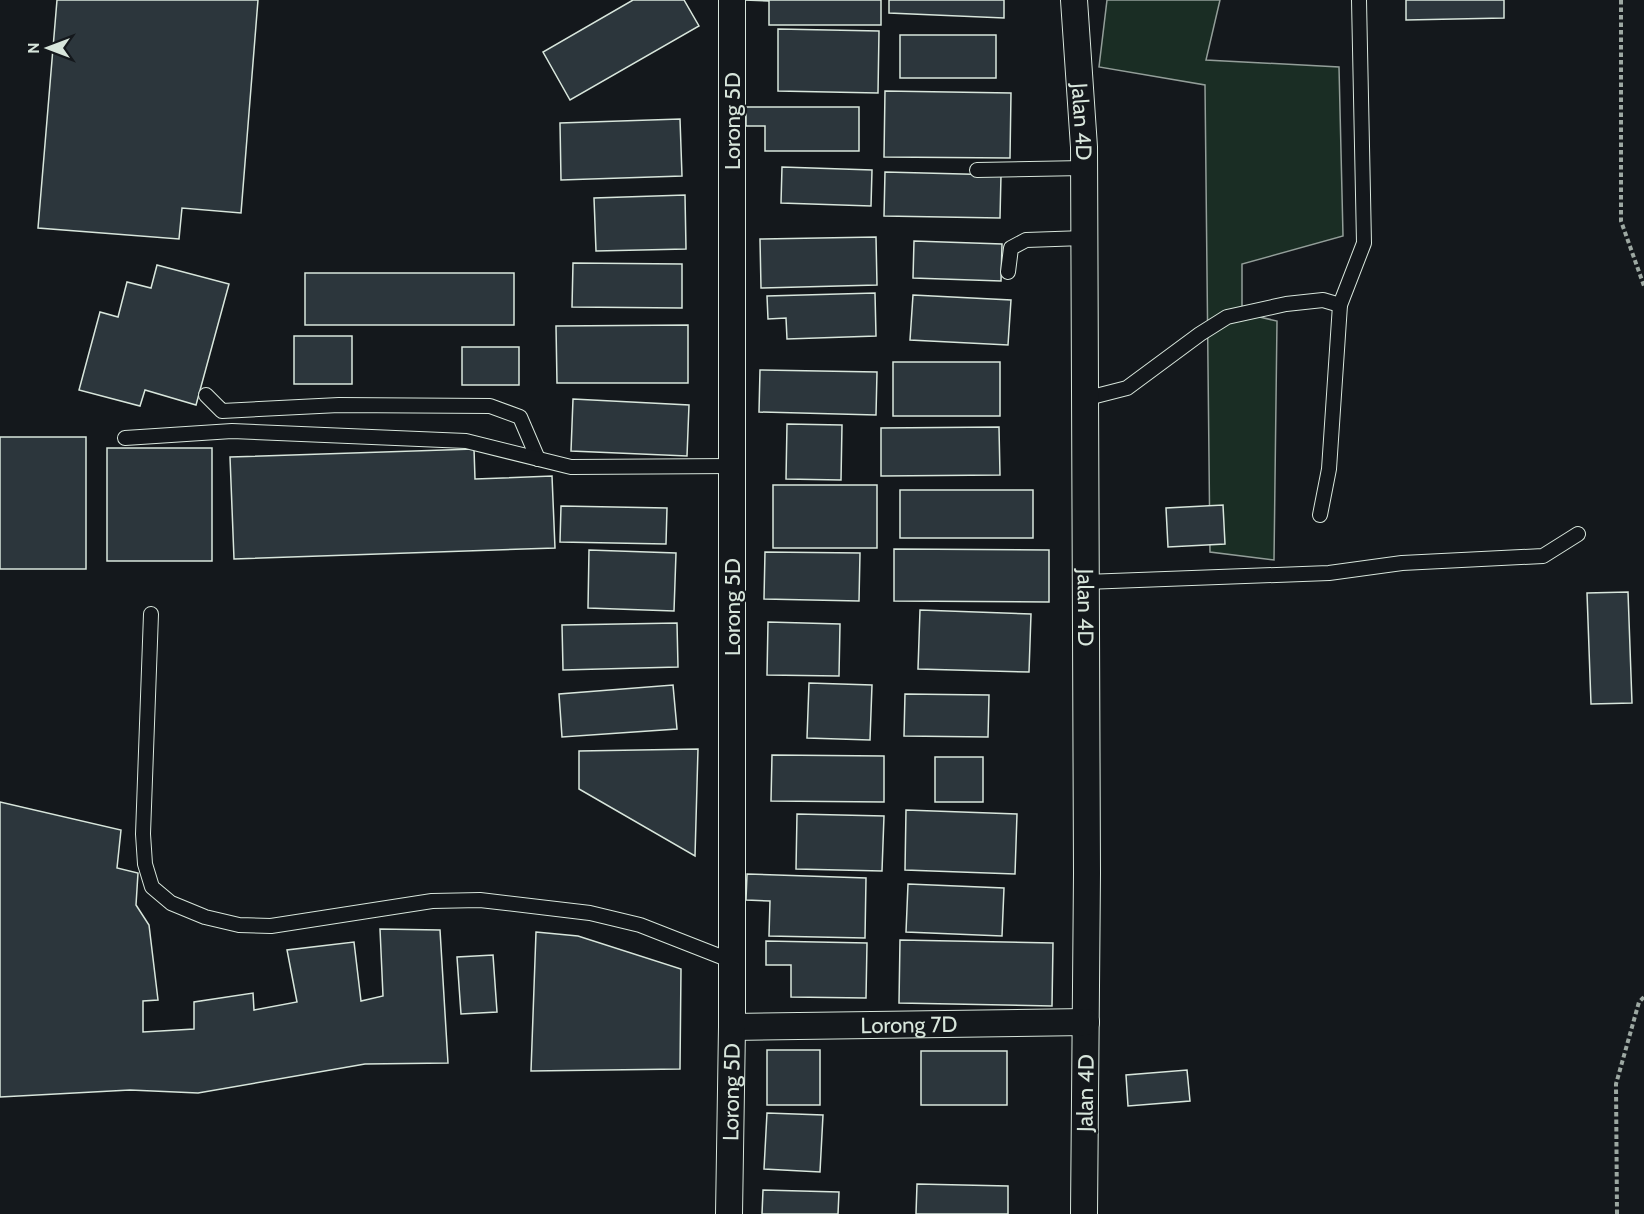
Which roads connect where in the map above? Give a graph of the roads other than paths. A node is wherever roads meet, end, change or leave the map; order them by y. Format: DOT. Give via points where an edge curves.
graph roads {
  1 [pos="732,0"];
  2 [pos="1074,0"];
  3 [pos="1359,0"];
  4 [pos="1083,168"];
  5 [pos="977,170"];
  6 [pos="1084,238"];
  7 [pos="1008,272"];
  8 [pos="1341,305"];
  9 [pos="206,395"];
  10 [pos="1084,399"];
  11 [pos="125,438"];
  12 [pos="538,459"];
  13 [pos="732,466"];
  14 [pos="1320,514"];
  15 [pos="1578,534"];
  16 [pos="1085,582"];
  17 [pos="151,614"];
  18 [pos="732,961"];
  19 [pos="1086,1022"];
  20 [pos="732,1027"];
  21 [pos="729,1214"];
  22 [pos="1084,1214"];
  1 -- 13 [label="street, Lorong 5D"];
  2 -- 4 [label="street, Jalan 4D"];
  3 -- 8 [label="lane" via="1364,243"];
  4 -- 5 [label="lane"];
  4 -- 6 [label="street, Jalan 4D"];
  6 -- 7 [label="lane" via="1026,240 1011,248"];
  6 -- 10 [label="street, Jalan 4D"];
  8 -- 10 [label="lane" via="1323,300 1227,317 1127,388"];
  8 -- 14 [label="lane" via="1329,469"];
  9 -- 12 [label="lane" via="222,411 339,405 490,406 520,417"];
  10 -- 16 [label="street, Jalan 4D"];
  11 -- 12 [label="lane" via="232,431 466,441"];
  12 -- 13 [label="lane" via="571,467"];
  13 -- 18 [label="street, Lorong 5D"];
  15 -- 16 [label="lane" via="1543,556 1402,563 1329,573"];
  16 -- 19 [label="street, Jalan 4D"];
  17 -- 18 [label="lane" via="143,844 152,887 171,903 239,926 271,926 432,901 480,900 590,913 639,926"];
  18 -- 20 [label="street, Lorong 5D"];
  19 -- 20 [label="street, Lorong 7D"];
  19 -- 22 [label="street, Jalan 4D"];
  20 -- 21 [label="street, Lorong 5D"];
}
